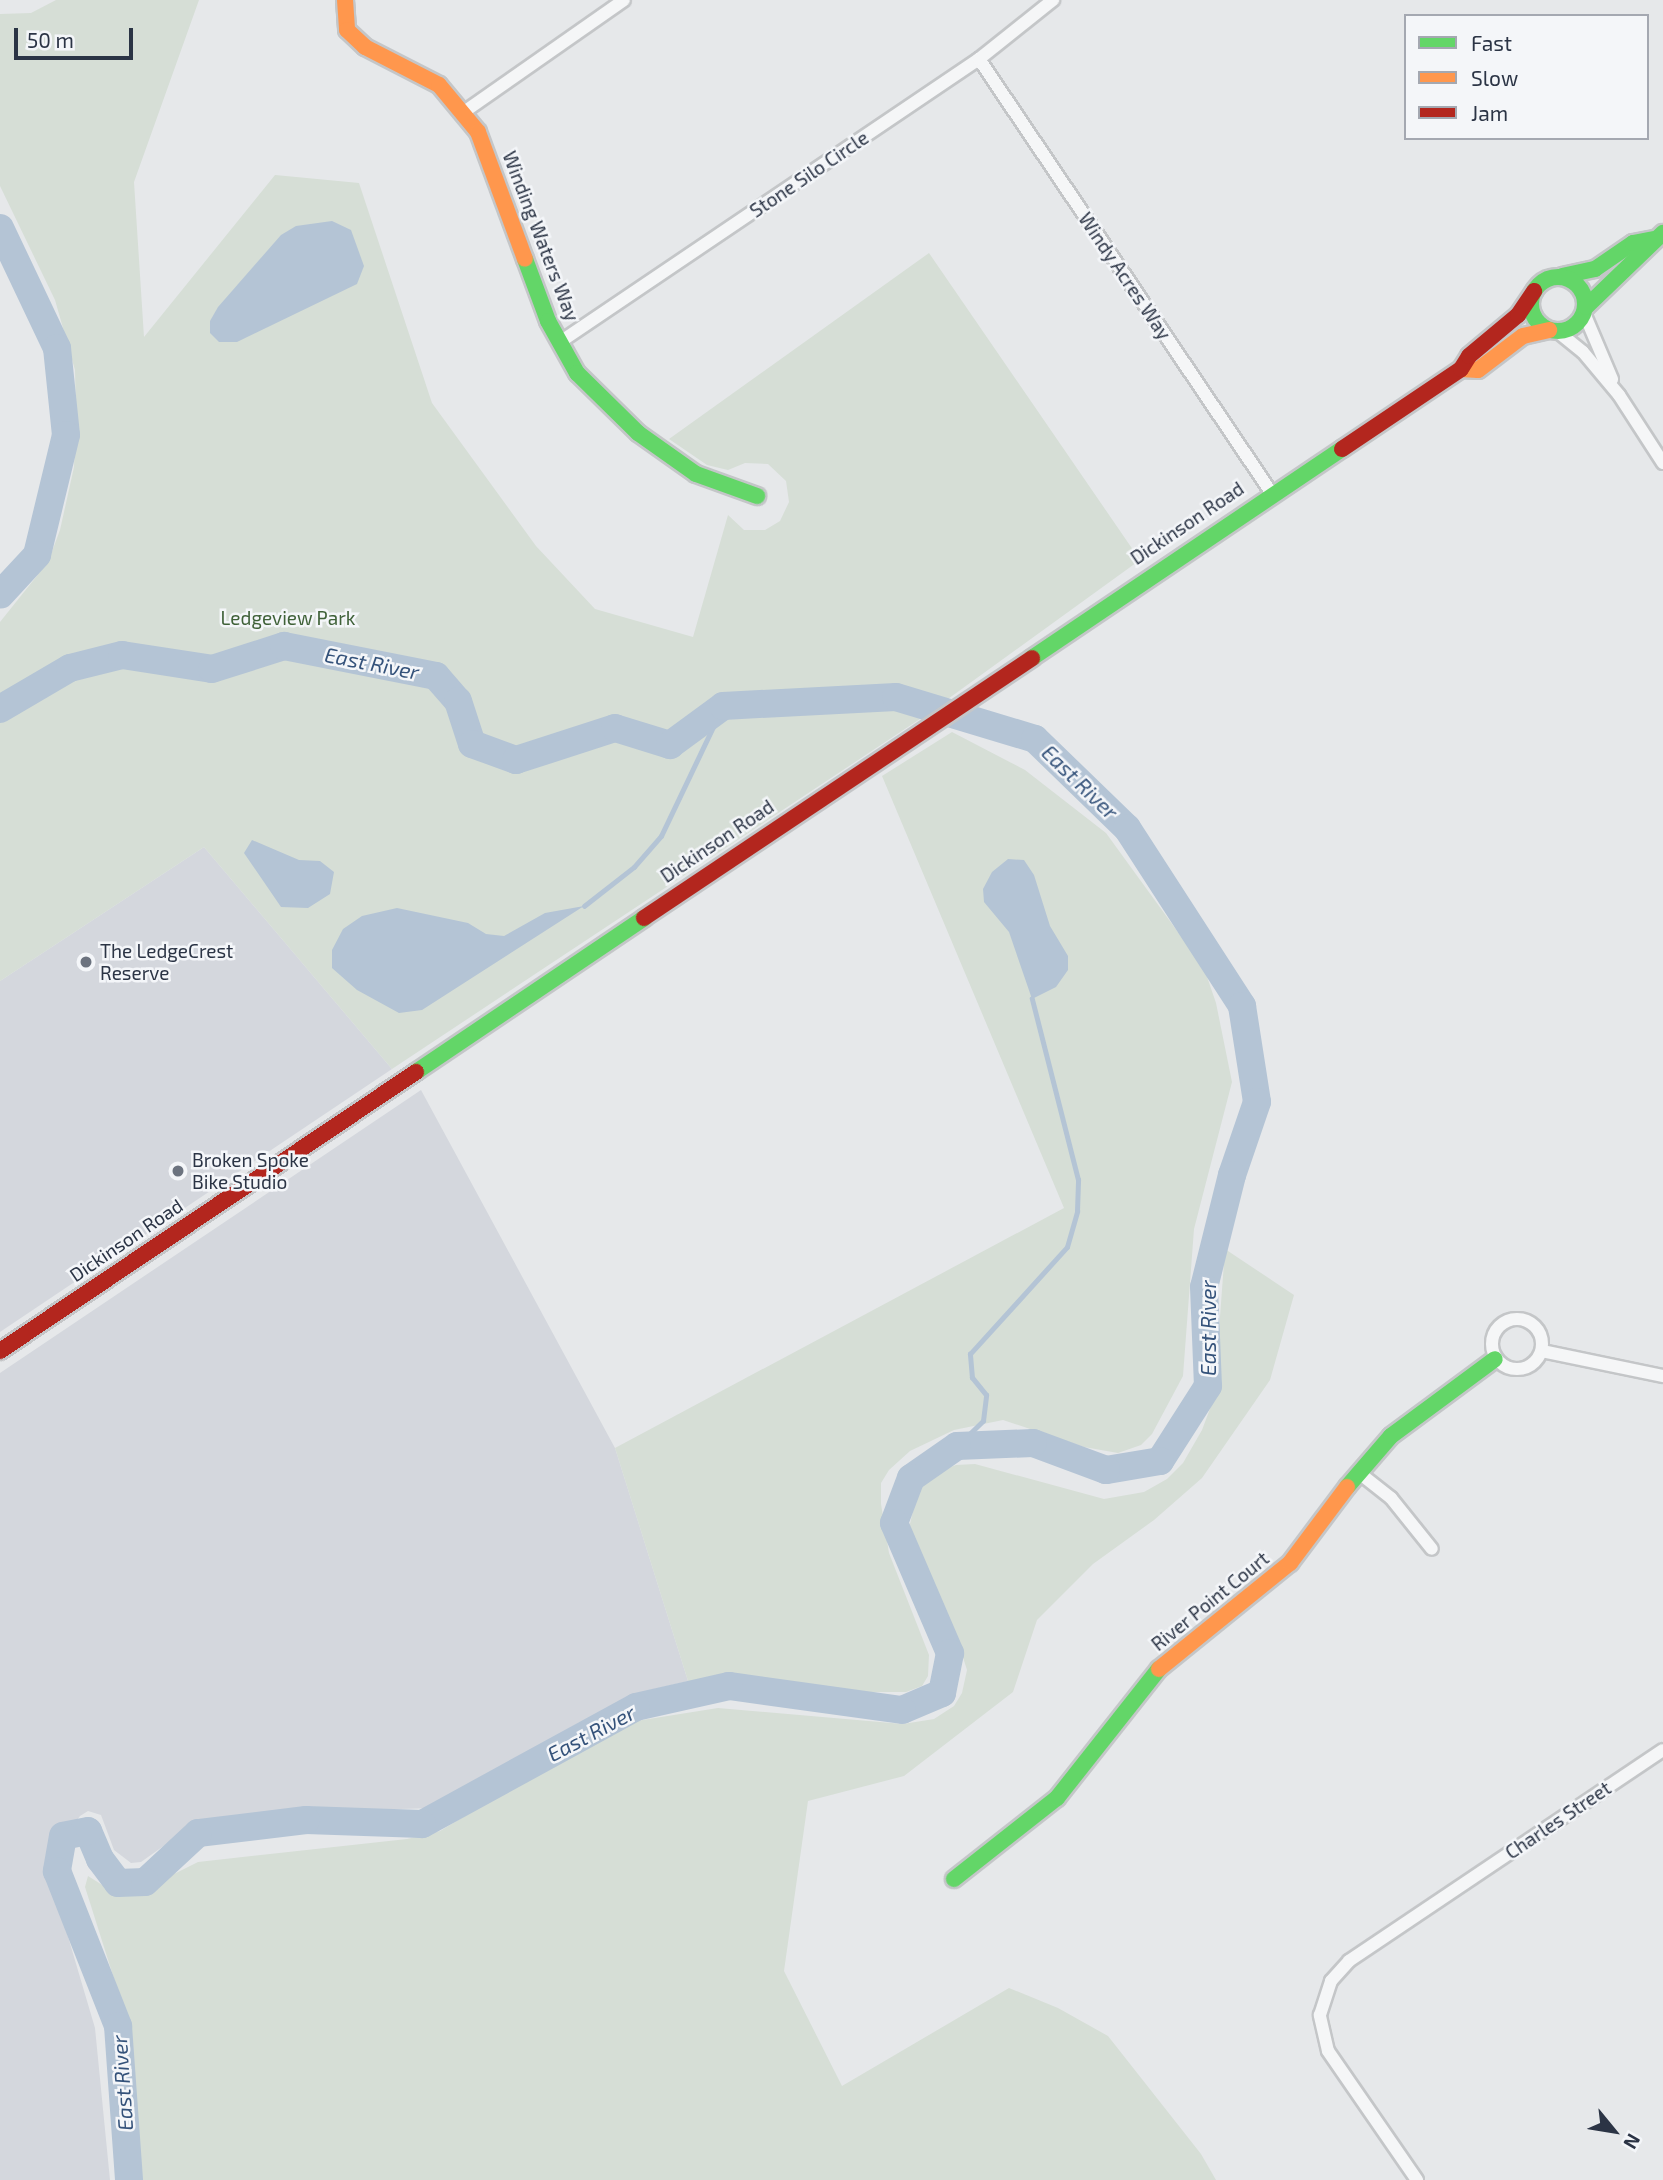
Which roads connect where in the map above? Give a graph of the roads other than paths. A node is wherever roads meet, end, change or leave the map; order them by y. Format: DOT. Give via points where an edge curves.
graph roads {
  1 [pos="345,0"];
  2 [pos="624,0"];
  3 [pos="1053,0"];
  4 [pos="979,59"];
  5 [pos="464,112"];
  6 [pos="1659,236"];
  7 [pos="1556,276"];
  8 [pos="1534,291"];
  9 [pos="1585,310"];
  10 [pos="1553,330"];
  11 [pos="560,342"];
  12 [pos="1461,369"];
  13 [pos="1619,395"];
  14 [pos="1663,463"];
  15 [pos="1271,492"];
  16 [pos="757,496"];
  17 [pos="0,1351"];
  18 [pos="1542,1351"];
  19 [pos="1495,1359"];
  20 [pos="1663,1376"];
  21 [pos="1358,1472"];
  22 [pos="1432,1549"];
  23 [pos="1663,1750"];
  24 [pos="954,1879"];
  25 [pos="1417,2180"];
  1 -- 5 [label="street, Winding Waters Way" via="346,30 365,47 439,85"];
  2 -- 5 [label="street"];
  3 -- 4 [label="street, Stone Silo Circle"];
  4 -- 11 [label="street, Stone Silo Circle"];
  4 -- 15 [label="street, Windy Acres Way"];
  5 -- 11 [label="street, Winding Waters Way" via="478,132"];
  6 -- 7 [label="street" via="1633,243 1595,270"];
  6 -- 9 [label="street" via="1639,260 1610,279"];
  7 -- 8 [label="street"];
  7 -- 9 [label="street" via="1578,284"];
  8 -- 10 [label="street" via="1535,318"];
  8 -- 12 [label="street, Dickinson Road" via="1518,315 1469,356"];
  9 -- 10 [label="street" via="1574,326"];
  9 -- 13 [label="street"];
  10 -- 12 [label="street, Dickinson Road" via="1522,336 1478,370"];
  10 -- 13 [label="street" via="1583,352"];
  11 -- 16 [label="street, Winding Waters Way" via="577,373 638,433 696,474"];
  12 -- 15 [label="street, Dickinson Road"];
  13 -- 14 [label="street"];
  15 -- 17 [label="street, Dickinson Road"];
  18 -- 19 [label="street" via="1531,1367 1513,1370"];
  18 -- 19 [label="street" via="1541,1335 1528,1321 1514,1319 1497,1328 1491,1344"];
  18 -- 20 [label="street"];
  19 -- 21 [label="street, River Point Court" via="1425,1408"];
  21 -- 22 [label="street" via="1391,1498"];
  21 -- 24 [label="street, River Point Court" via="1290,1563 1158,1670 1057,1798"];
  23 -- 25 [label="street, Charles Street" via="1349,1961 1331,1981 1322,2007 1328,2051"];
}
